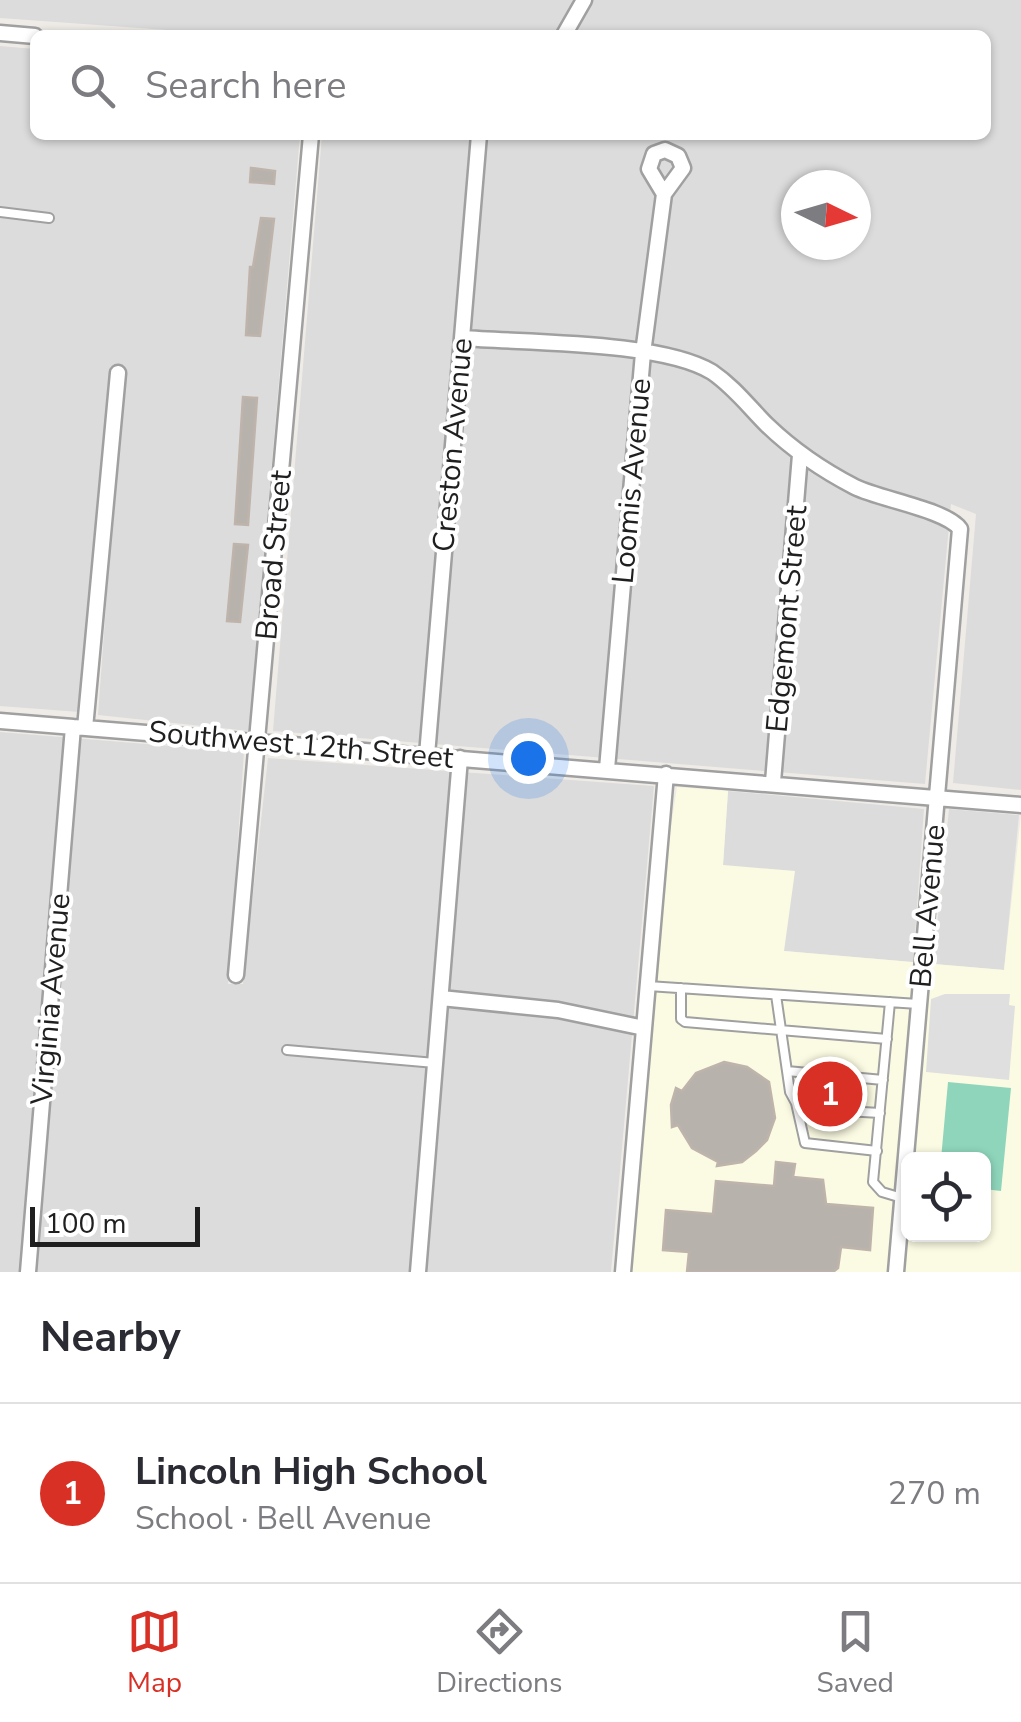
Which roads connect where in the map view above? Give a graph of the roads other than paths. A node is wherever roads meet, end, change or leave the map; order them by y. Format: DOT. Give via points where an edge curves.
graph roads {
  1 [pos="584,0"];
  2 [pos="567,30"];
  3 [pos="0,34"];
  4 [pos="30,36"];
  5 [pos="310,140"];
  6 [pos="479,140"];
  7 [pos="664,194"];
  8 [pos="0,212"];
  9 [pos="49,218"];
  10 [pos="462,338"];
  11 [pos="643,353"];
  12 [pos="118,373"];
  13 [pos="800,455"];
  14 [pos="0,721"];
  15 [pos="79,727"];
  16 [pos="258,742"];
  17 [pos="426,755"];
  18 [pos="460,758"];
  19 [pos="607,769"];
  20 [pos="666,774"];
  21 [pos="773,782"];
  22 [pos="938,797"];
  23 [pos="1021,804"];
  24 [pos="236,975"];
  25 [pos="648,986"];
  26 [pos="681,988"];
  27 [pos="776,995"];
  28 [pos="441,998"];
  29 [pos="890,1002"];
  30 [pos="919,1004"];
  31 [pos="644,1028"];
  32 [pos="781,1030"];
  33 [pos="887,1040"];
  34 [pos="287,1050"];
  35 [pos="435,1063"];
  36 [pos="787,1071"];
  37 [pos="883,1080"];
  38 [pos="796,1103"];
  39 [pos="880,1113"];
  40 [pos="876,1151"];
  41 [pos="907,1152"];
  42 [pos="901,1197"];
  43 [pos="901,1219"];
  44 [pos="28,1272"];
  45 [pos="418,1272"];
  46 [pos="623,1272"];
  47 [pos="896,1272"];
  1 -- 2 [label="street"];
  3 -- 4 [label="street"];
  5 -- 16 [label="street, Broad Street"];
  6 -- 10 [label="street, Creston Avenue"];
  7 -- 11 [label="street, Loomis Avenue"];
  8 -- 9 [label="lane"];
  10 -- 11 [label="street"];
  10 -- 17 [label="street, Creston Avenue"];
  11 -- 13 [label="street" via="673,356 714,374"];
  11 -- 19 [label="street, Loomis Avenue"];
  12 -- 15 [label="street, Virginia Avenue"];
  13 -- 21 [label="street, Edgemont Street"];
  13 -- 22 [label="street, Bell Avenue" via="859,489 951,519 962,540"];
  14 -- 15 [label="street, Southwest 12th Street"];
  15 -- 16 [label="street, Southwest 12th Street"];
  15 -- 44 [label="street, Virginia Avenue"];
  16 -- 17 [label="street, Southwest 12th Street"];
  16 -- 24 [label="street, Broad Street"];
  17 -- 18 [label="street, Southwest 12th Street"];
  18 -- 19 [label="street, Southwest 12th Street"];
  18 -- 28 [label="street"];
  19 -- 20 [label="street, Southwest 12th Street"];
  20 -- 21 [label="street, Southwest 12th Street"];
  20 -- 25 [label="street"];
  21 -- 22 [label="street, Southwest 12th Street"];
  22 -- 23 [label="street, Southwest 12th Street"];
  22 -- 30 [label="street, Bell Avenue"];
  25 -- 26 [label="lane"];
  25 -- 31 [label="street"];
  26 -- 27 [label="lane"];
  26 -- 32 [label="lane" via="685,1022"];
  27 -- 29 [label="lane"];
  27 -- 32 [label="lane"];
  28 -- 31 [label="street" via="558,1010"];
  28 -- 35 [label="street"];
  29 -- 30 [label="lane"];
  29 -- 33 [label="lane"];
  30 -- 41 [label="street, Bell Avenue"];
  31 -- 46 [label="street"];
  32 -- 33 [label="lane"];
  32 -- 36 [label="lane"];
  33 -- 37 [label="lane"];
  34 -- 35 [label="lane"];
  35 -- 45 [label="street"];
  36 -- 37 [label="lane"];
  36 -- 38 [label="lane"];
  37 -- 39 [label="lane"];
  38 -- 39 [label="lane"];
  38 -- 40 [label="lane" via="805,1143"];
  39 -- 40 [label="lane"];
  40 -- 42 [label="lane" via="876,1188"];
  43 -- 47 [label="street, Bell Avenue"];
}
